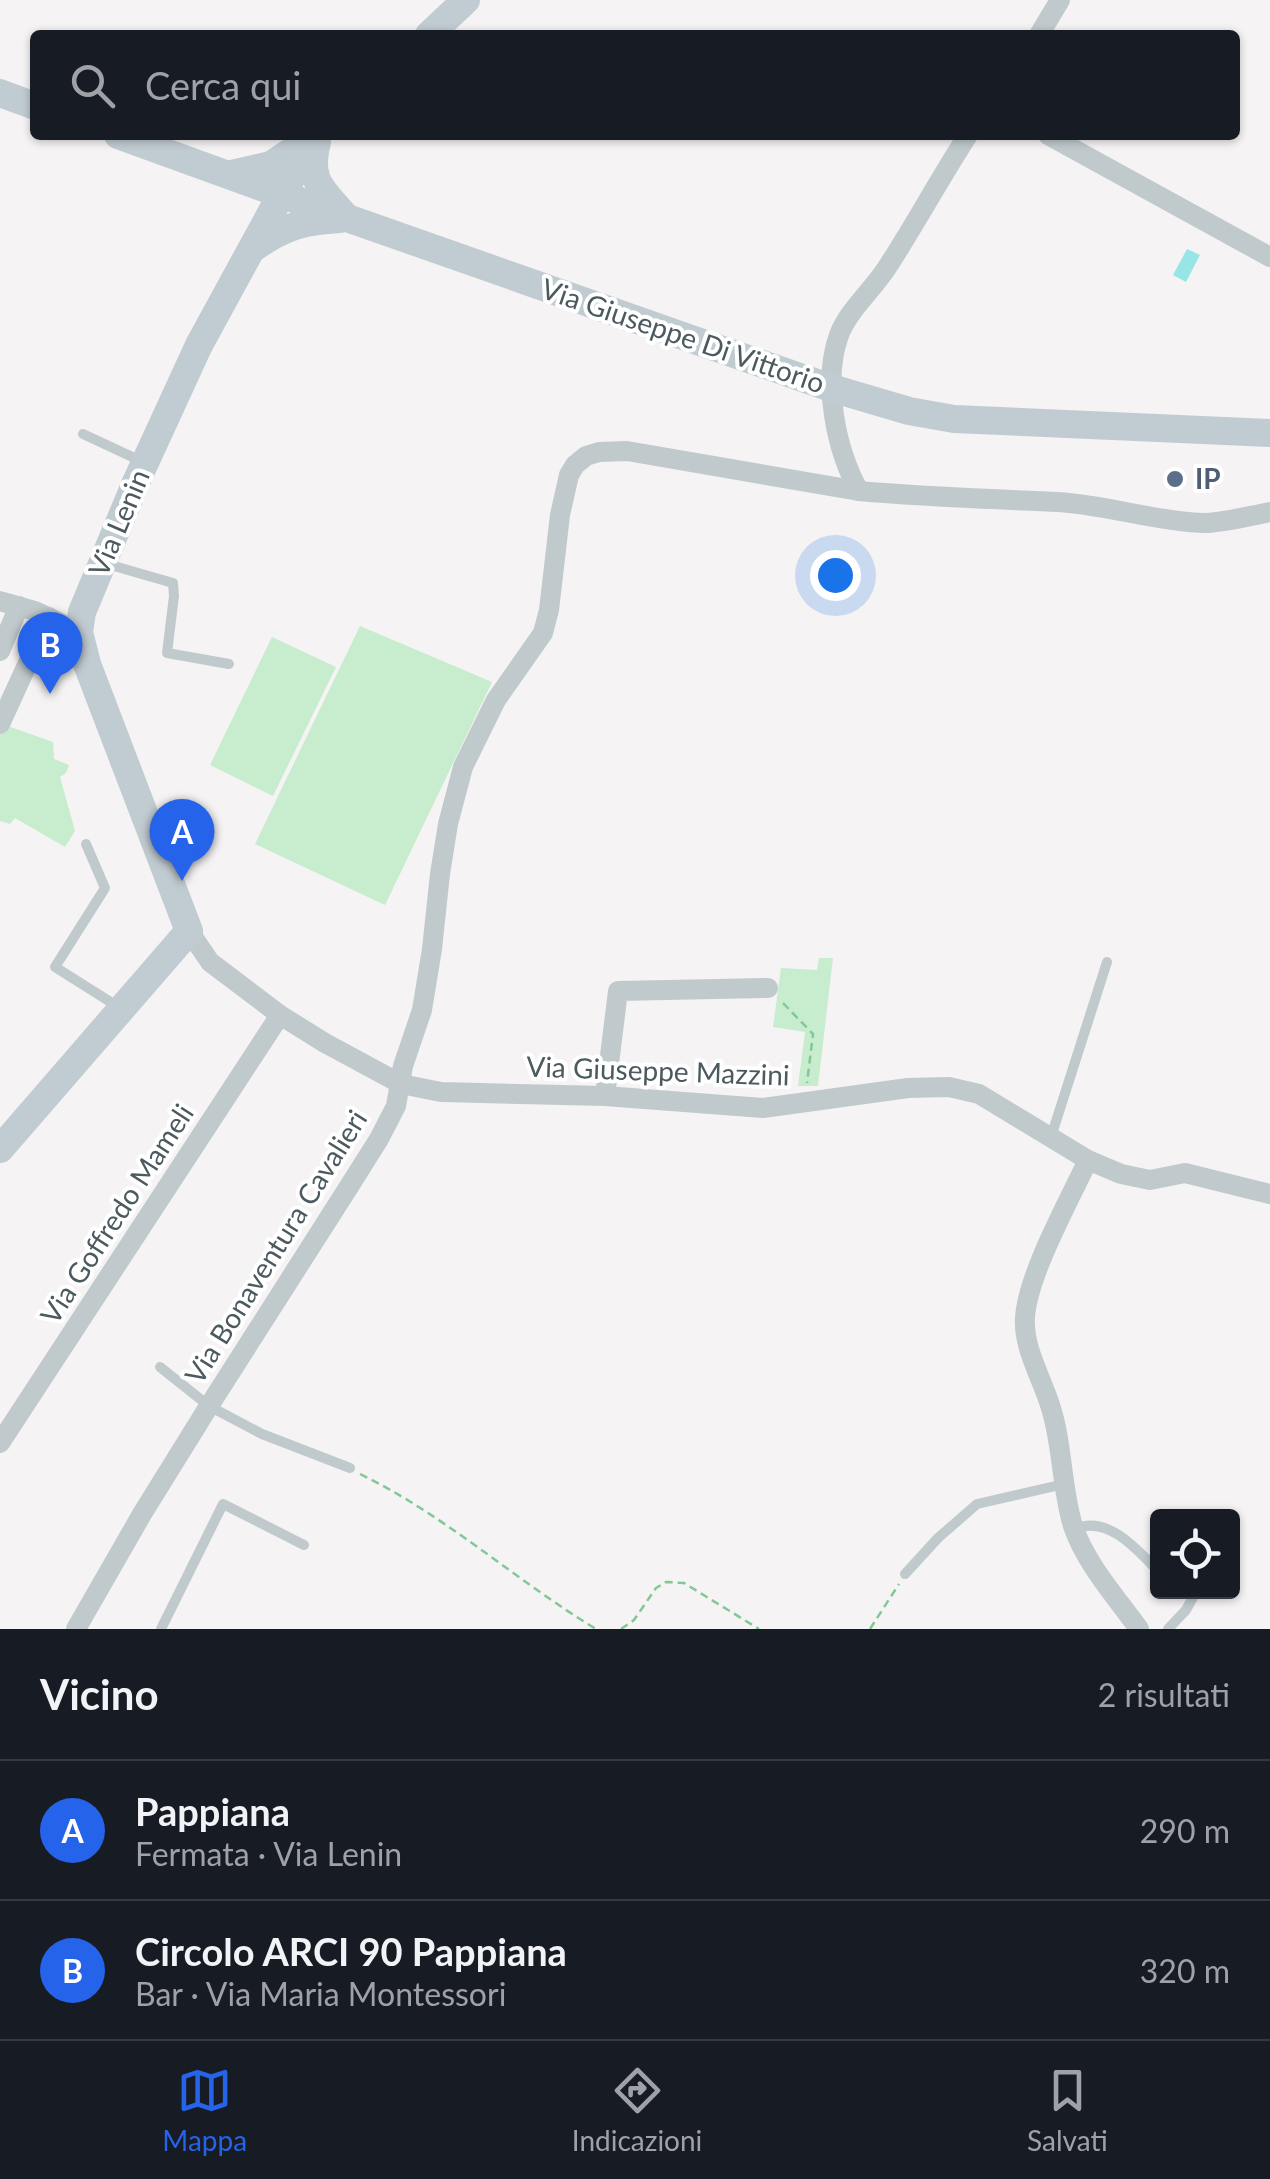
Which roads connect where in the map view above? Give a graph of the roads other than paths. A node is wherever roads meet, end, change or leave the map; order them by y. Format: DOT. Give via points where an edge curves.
graph roads {
  1 [pos="466,0"];
  2 [pos="1060,0"];
  3 [pos="434,30"];
  4 [pos="1043,30"];
  5 [pos="0,93"];
  6 [pos="30,104"];
  7 [pos="132,140"];
  8 [pos="310,140"];
  9 [pos="315,140"];
  10 [pos="317,140"];
  11 [pos="965,140"];
  12 [pos="1057,140"];
  13 [pos="229,174"];
  14 [pos="282,193"];
  15 [pos="346,218"];
  16 [pos="252,250"];
  17 [pos="1270,257"];
  18 [pos="831,388"];
  19 [pos="1270,433"];
  20 [pos="83,434"];
  21 [pos="144,463"];
  22 [pos="859,491"];
  23 [pos="1270,512"];
  24 [pos="101,563"];
  25 [pos="10,604"];
  26 [pos="50,617"];
  27 [pos="79,632"];
  28 [pos="0,650"];
  29 [pos="230,664"];
  30 [pos="0,724"];
  31 [pos="86,844"];
  32 [pos="189,931"];
  33 [pos="1107,962"];
  34 [pos="768,988"];
  35 [pos="121,1009"];
  36 [pos="280,1015"];
  37 [pos="401,1084"];
  38 [pos="605,1096"];
  39 [pos="1051,1138"];
  40 [pos="0,1148"];
  41 [pos="1088,1160"];
  42 [pos="1270,1194"];
  43 [pos="160,1368"];
  44 [pos="208,1406"];
  45 [pos="0,1444"];
  46 [pos="350,1468"];
  47 [pos="1065,1484"];
  48 [pos="1074,1529"];
  49 [pos="304,1545"];
  50 [pos="1150,1563"];
  51 [pos="905,1574"];
  52 [pos="1192,1599"];
  53 [pos="76,1629"];
  54 [pos="161,1629"];
  55 [pos="1139,1629"];
  56 [pos="1168,1629"];
  1 -- 3 [label="street"];
  2 -- 4 [label="street"];
  5 -- 6 [label="street"];
  7 -- 13 [label="street, Via Giuseppe Di Vittorio"];
  8 -- 13 [label="street" via="271,165"];
  9 -- 14 [label="street, Via Lenin"];
  10 -- 15 [label="street" via="315,178"];
  11 -- 18 [label="street" via="850,315 839,336"];
  12 -- 17 [label="street"];
  13 -- 14 [label="street, Via Giuseppe Di Vittorio"];
  13 -- 16 [label="street" via="254,212"];
  14 -- 15 [label="street, Via Giuseppe Di Vittorio"];
  14 -- 16 [label="street, Via Lenin"];
  15 -- 16 [label="street" via="297,224"];
  15 -- 18 [label="street, Via Giuseppe Di Vittorio"];
  16 -- 21 [label="street, Via Lenin"];
  18 -- 19 [label="street, Via Giuseppe Di Vittorio" via="954,419"];
  18 -- 22 [label="street" via="840,447"];
  20 -- 21 [label="lane"];
  21 -- 24 [label="street, Via Lenin"];
  22 -- 23 [label="street, Via Bonaventura Cavalieri" via="1060,502 1208,523"];
  22 -- 37 [label="street, Via Bonaventura Cavalieri" via="627,452 599,452 575,465 564,492 542,632 496,700 463,767 448,824 422,1010"];
  24 -- 27 [label="street, Via Lenin"];
  24 -- 29 [label="lane" via="173,583 166,653"];
  25 -- 26 [label="street"];
  25 -- 28 [label="street"];
  26 -- 27 [label="street"];
  26 -- 30 [label="street"];
  27 -- 32 [label="street"];
  31 -- 35 [label="lane" via="105,888 55,967"];
  32 -- 35 [label="street"];
  32 -- 36 [label="street, Via Giuseppe Mazzini" via="210,962"];
  33 -- 39 [label="lane"];
  34 -- 38 [label="street" via="618,992"];
  35 -- 40 [label="street"];
  36 -- 37 [label="street, Via Giuseppe Mazzini"];
  36 -- 45 [label="street, Via Goffredo Mameli"];
  37 -- 38 [label="street, Via Giuseppe Mazzini" via="441,1092"];
  37 -- 44 [label="street, Via Bonaventura Cavalieri" via="379,1139"];
  38 -- 39 [label="street, Via Giuseppe Mazzini" via="763,1108 908,1088 963,1088"];
  39 -- 41 [label="street, Via Giuseppe Mazzini"];
  41 -- 42 [label="street, Via Giuseppe Mazzini" via="1135,1178 1185,1172"];
  41 -- 47 [label="street" via="1030,1289 1025,1318"];
  43 -- 44 [label="lane"];
  44 -- 46 [label="lane"];
  44 -- 53 [label="street, Via Bonaventura Cavalieri"];
  47 -- 48 [label="street"];
  47 -- 51 [label="lane" via="977,1504"];
  48 -- 50 [label="lane" via="1096,1524"];
  48 -- 55 [label="street"];
  49 -- 54 [label="lane" via="223,1504"];
  52 -- 56 [label="lane"];
}
